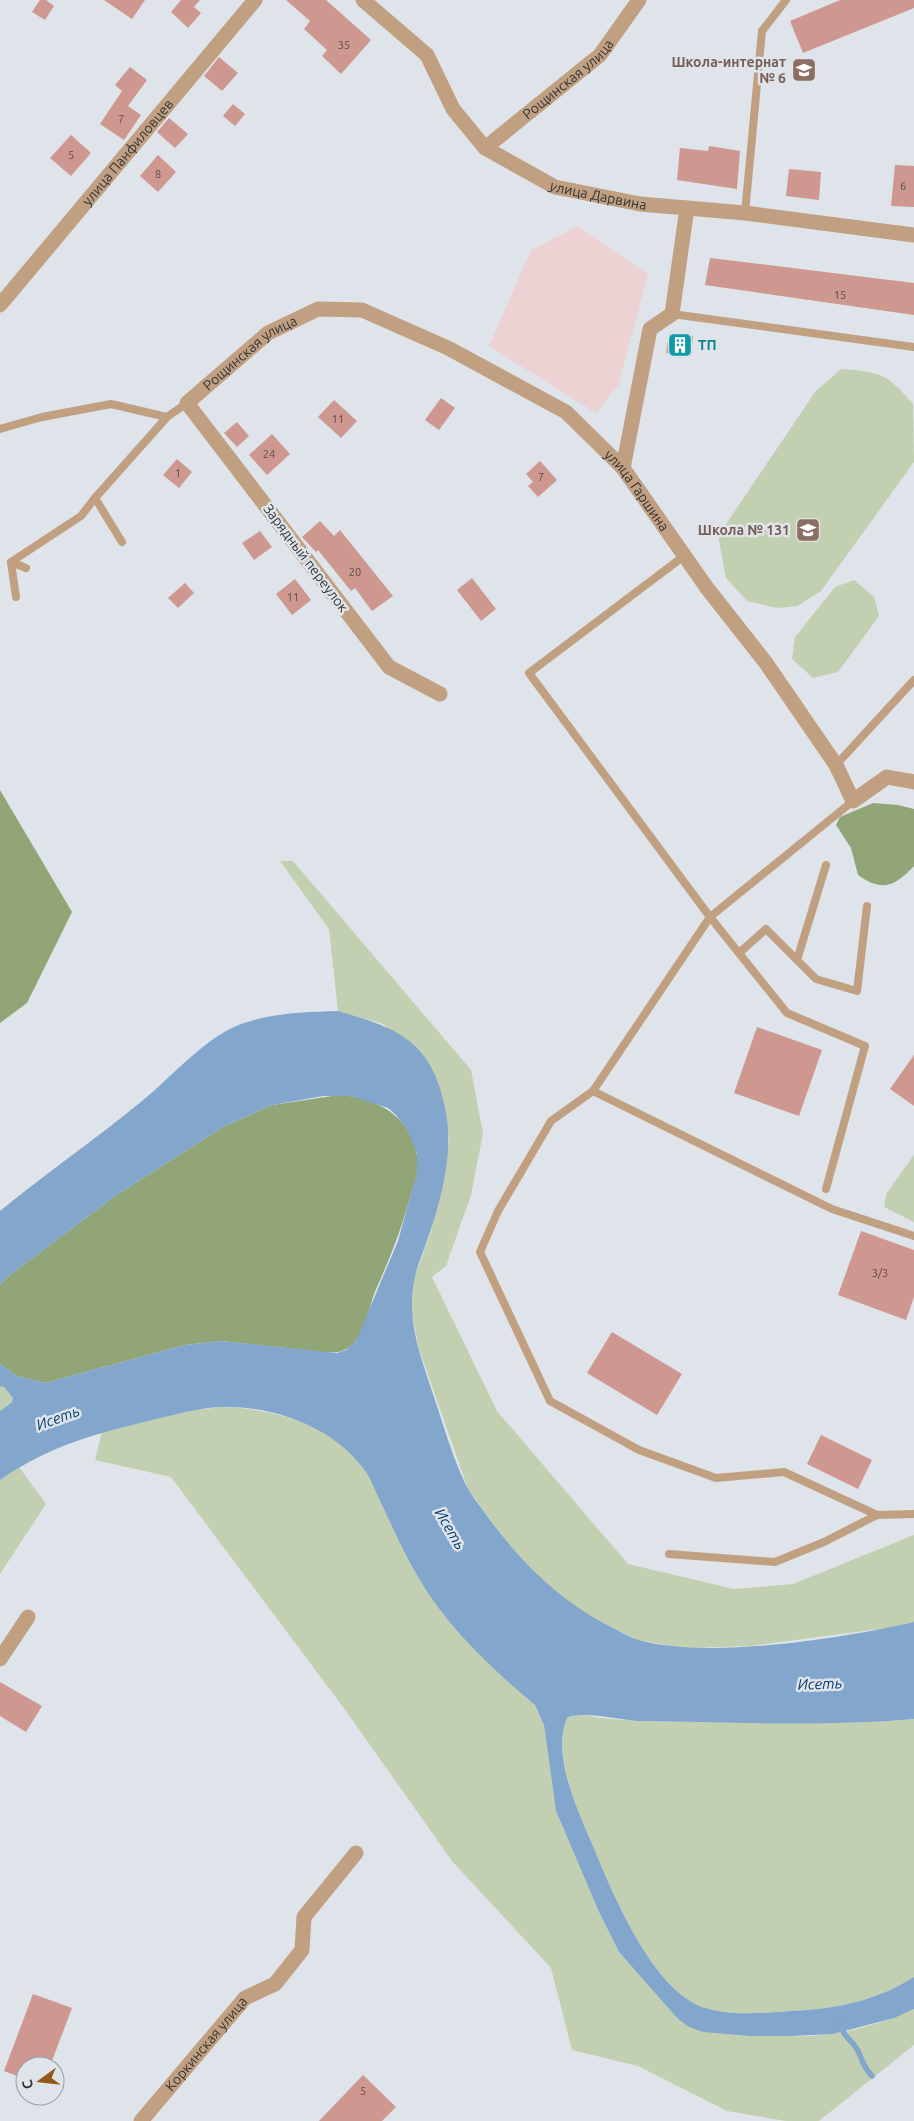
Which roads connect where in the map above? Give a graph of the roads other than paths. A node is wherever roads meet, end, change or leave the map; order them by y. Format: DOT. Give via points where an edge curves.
graph roads {
  1 [pos="255,0"];
  2 [pos="363,0"];
  3 [pos="639,0"];
  4 [pos="786,0"];
  5 [pos="485,148"];
  6 [pos="687,208"];
  7 [pos="744,213"];
  8 [pos="914,235"];
  9 [pos="0,305"];
  10 [pos="318,310"];
  11 [pos="672,314"];
  12 [pos="914,347"];
  13 [pos="188,403"];
  14 [pos="167,417"];
  15 [pos="0,429"];
  16 [pos="622,468"];
  17 [pos="95,498"];
  18 [pos="122,542"];
  19 [pos="684,556"];
  20 [pos="11,562"];
  21 [pos="26,568"];
  22 [pos="16,598"];
  23 [pos="914,680"];
  24 [pos="440,694"];
  25 [pos="836,765"];
  26 [pos="914,782"];
  27 [pos="853,801"];
  28 [pos="826,865"];
  29 [pos="867,906"];
  30 [pos="710,917"];
  31 [pos="739,954"];
  32 [pos="797,960"];
  33 [pos="593,1091"];
  34 [pos="826,1189"];
  35 [pos="914,1236"];
  36 [pos="914,1514"];
  37 [pos="877,1515"];
  38 [pos="669,1554"];
  39 [pos="28,1617"];
  40 [pos="0,1659"];
  41 [pos="356,1854"];
  42 [pos="141,2121"];
  1 -- 9 [label="street, улица Панфиловцев"];
  2 -- 5 [label="street, улица Дарвина" via="428,55 453,109"];
  3 -- 5 [label="street, Рощинская улица" via="600,55"];
  4 -- 7 [label="lane" via="762,31"];
  5 -- 6 [label="street, улица Дарвина" via="555,187 640,204"];
  6 -- 7 [label="street, улица Дарвина"];
  6 -- 11 [label="street"];
  7 -- 8 [label="street, улица Дарвина"];
  10 -- 13 [label="street, Рощинская улица" via="268,333"];
  10 -- 16 [label="street, улица Гаршина" via="362,310 448,348 566,412"];
  11 -- 12 [label="lane"];
  11 -- 16 [label="street" via="650,329"];
  13 -- 14 [label="lane"];
  13 -- 24 [label="street, Зарядный переулок" via="389,667"];
  14 -- 15 [label="lane" via="111,404"];
  14 -- 17 [label="lane"];
  16 -- 19 [label="street, улица Гаршина"];
  17 -- 18 [label="lane"];
  17 -- 20 [label="lane" via="81,516"];
  19 -- 25 [label="street, улица Гаршина" via="766,663"];
  19 -- 30 [label="lane" via="529,673"];
  20 -- 21 [label="lane"];
  20 -- 22 [label="lane"];
  23 -- 25 [label="lane"];
  25 -- 27 [label="street, улица Гаршина"];
  26 -- 27 [label="street" via="887,776"];
  27 -- 30 [label="lane"];
  28 -- 32 [label="lane"];
  29 -- 32 [label="lane" via="857,991 816,979"];
  30 -- 31 [label="lane"];
  30 -- 33 [label="lane"];
  31 -- 32 [label="lane" via="766,929"];
  31 -- 34 [label="lane" via="787,1013 865,1046"];
  33 -- 35 [label="lane" via="832,1209"];
  33 -- 37 [label="lane" via="550,1121 498,1211 480,1252 550,1401 639,1450 716,1478 784,1472"];
  36 -- 37 [label="lane"];
  37 -- 38 [label="lane" via="775,1562"];
  39 -- 40 [label="street"];
  41 -- 42 [label="street, Коркинская улица" via="304,1917 302,1950 275,1984 245,1998"];
}
